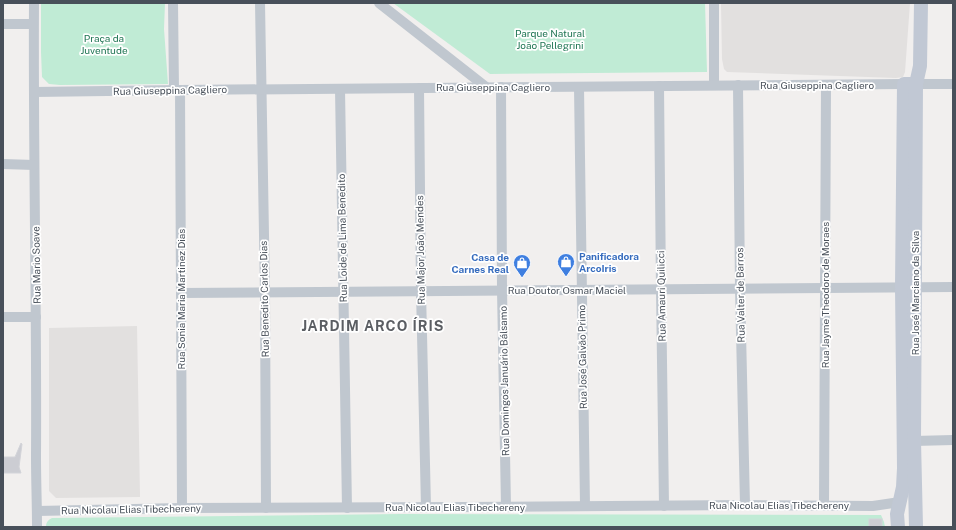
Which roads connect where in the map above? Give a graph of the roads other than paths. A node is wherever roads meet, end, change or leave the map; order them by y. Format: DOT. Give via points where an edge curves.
graph roads {
  1 [pos="34,3"];
  2 [pos="173,3"];
  3 [pos="260,3"];
  4 [pos="379,3"];
  5 [pos="714,3"];
  6 [pos="921,3"];
  7 [pos="3,24"];
  8 [pos="33,24"];
  9 [pos="910,84"];
  10 [pos="953,84"];
  11 [pos="738,85"];
  12 [pos="826,85"];
  13 [pos="659,86"];
  14 [pos="714,86"];
  15 [pos="486,87"];
  16 [pos="501,87"];
  17 [pos="579,87"];
  18 [pos="340,88"];
  19 [pos="418,88"];
  20 [pos="177,90"];
  21 [pos="261,90"];
  22 [pos="34,92"];
  23 [pos="3,164"];
  24 [pos="34,165"];
  25 [pos="909,287"];
  26 [pos="953,287"];
  27 [pos="740,288"];
  28 [pos="825,288"];
  29 [pos="661,289"];
  30 [pos="502,290"];
  31 [pos="581,290"];
  32 [pos="421,291"];
  33 [pos="265,292"];
  34 [pos="343,292"];
  35 [pos="181,293"];
  36 [pos="3,317"];
  37 [pos="36,317"];
  38 [pos="953,440"];
  39 [pos="914,441"];
  40 [pos="900,502"];
  41 [pos="745,505"];
  42 [pos="824,505"];
  43 [pos="506,506"];
  44 [pos="585,506"];
  45 [pos="664,506"];
  46 [pos="873,506"];
  47 [pos="426,507"];
  48 [pos="182,508"];
  49 [pos="266,508"];
  50 [pos="346,508"];
  51 [pos="37,511"];
  52 [pos="897,522"];
  53 [pos="916,525"];
  54 [pos="37,527"];
  1 -- 8 [label="street, Rua Mario Soave"];
  2 -- 20 [label="street, Rua Sonia Maria Martinez Dias"];
  3 -- 21 [label="street, Rua Benedito Carlos Dias"];
  4 -- 15 [label="street"];
  5 -- 14 [label="street"];
  6 -- 9 [label="street, Rua José Marciano da Silva" via="920,66"];
  7 -- 8 [label="street"];
  8 -- 22 [label="street, Rua Mario Soave"];
  9 -- 10 [label="street, Rua Giuseppina Cagliero"];
  9 -- 12 [label="street, Rua Giuseppina Cagliero"];
  9 -- 25 [label="street, Rua José Marciano da Silva"];
  11 -- 12 [label="street, Rua Giuseppina Cagliero"];
  11 -- 14 [label="street, Rua Giuseppina Cagliero"];
  11 -- 27 [label="street, Rua Valter de Barros"];
  12 -- 28 [label="street, Rua Jayme Theodoro de Moraes"];
  13 -- 14 [label="street, Rua Giuseppina Cagliero"];
  13 -- 17 [label="street, Rua Giuseppina Cagliero"];
  13 -- 29 [label="street, Rua Amauri Quilicci"];
  15 -- 16 [label="street, Rua Giuseppina Cagliero"];
  15 -- 19 [label="street, Rua Giuseppina Cagliero"];
  16 -- 17 [label="street, Rua Giuseppina Cagliero"];
  16 -- 30 [label="street, Rua Domingos Januário Bálsamo"];
  17 -- 31 [label="street, Rua José Galvão Primo"];
  18 -- 19 [label="street, Rua Giuseppina Cagliero"];
  18 -- 21 [label="street, Rua Giuseppina Cagliero"];
  18 -- 34 [label="street, Rua Loide de Lima Benedito"];
  19 -- 32 [label="street, Rua Major João Mendes"];
  20 -- 21 [label="street, Rua Giuseppina Cagliero"];
  20 -- 22 [label="street, Rua Giuseppina Cagliero"];
  20 -- 35 [label="street, Rua Sonia Maria Martinez Dias"];
  21 -- 33 [label="street, Rua Benedito Carlos Dias"];
  22 -- 24 [label="street, Rua Mario Soave"];
  23 -- 24 [label="street"];
  24 -- 37 [label="street, Rua Mario Soave"];
  25 -- 26 [label="street, Rua Doutor Osmar Maciel"];
  25 -- 28 [label="street, Rua Doutor Osmar Maciel"];
  25 -- 39 [label="street, Rua José Marciano da Silva"];
  25 -- 40 [label="street, Rua José Marciano da Silva" via="904,468"];
  27 -- 28 [label="street, Rua Doutor Osmar Maciel"];
  27 -- 29 [label="street, Rua Doutor Osmar Maciel"];
  27 -- 41 [label="street, Rua Valter de Barros"];
  28 -- 42 [label="street, Rua Jayme Theodoro de Moraes"];
  29 -- 31 [label="street, Rua Doutor Osmar Maciel"];
  29 -- 45 [label="street, Rua Amauri Quilicci"];
  30 -- 31 [label="street, Rua Doutor Osmar Maciel"];
  30 -- 32 [label="street, Rua Doutor Osmar Maciel"];
  30 -- 43 [label="street, Rua Domingos Januário Bálsamo"];
  31 -- 44 [label="street, Rua José Galvão Primo"];
  32 -- 34 [label="street, Rua Doutor Osmar Maciel"];
  32 -- 47 [label="street, Rua Major João Mendes"];
  33 -- 34 [label="street, Rua Doutor Osmar Maciel"];
  33 -- 35 [label="street, Rua Doutor Osmar Maciel"];
  33 -- 49 [label="street, Rua Benedito Carlos Dias"];
  34 -- 50 [label="street, Rua Loide de Lima Benedito"];
  35 -- 48 [label="street, Rua Sonia Maria Martinez Dias"];
  36 -- 37 [label="street"];
  37 -- 51 [label="street, Rua Mario Soave"];
  38 -- 39 [label="street"];
  39 -- 53 [label="street, Rua José Marciano da Silva"];
  40 -- 46 [label="street, Rua Nicolau Elias Tibechereny"];
  40 -- 52 [label="street, Rua José Marciano da Silva"];
  41 -- 42 [label="street, Rua Nicolau Elias Tibechereny"];
  41 -- 45 [label="street, Rua Nicolau Elias Tibechereny"];
  42 -- 46 [label="street, Rua Nicolau Elias Tibechereny"];
  43 -- 44 [label="street, Rua Nicolau Elias Tibechereny"];
  43 -- 47 [label="street, Rua Nicolau Elias Tibechereny"];
  44 -- 45 [label="street, Rua Nicolau Elias Tibechereny"];
  46 -- 52 [label="street, Rua Nicolau Elias Tibechereny" via="887,510"];
  47 -- 50 [label="street, Rua Nicolau Elias Tibechereny"];
  48 -- 49 [label="street, Rua Nicolau Elias Tibechereny"];
  48 -- 51 [label="street, Rua Nicolau Elias Tibechereny"];
  49 -- 50 [label="street, Rua Nicolau Elias Tibechereny"];
  51 -- 54 [label="street, Rua Mario Soave"];
}
